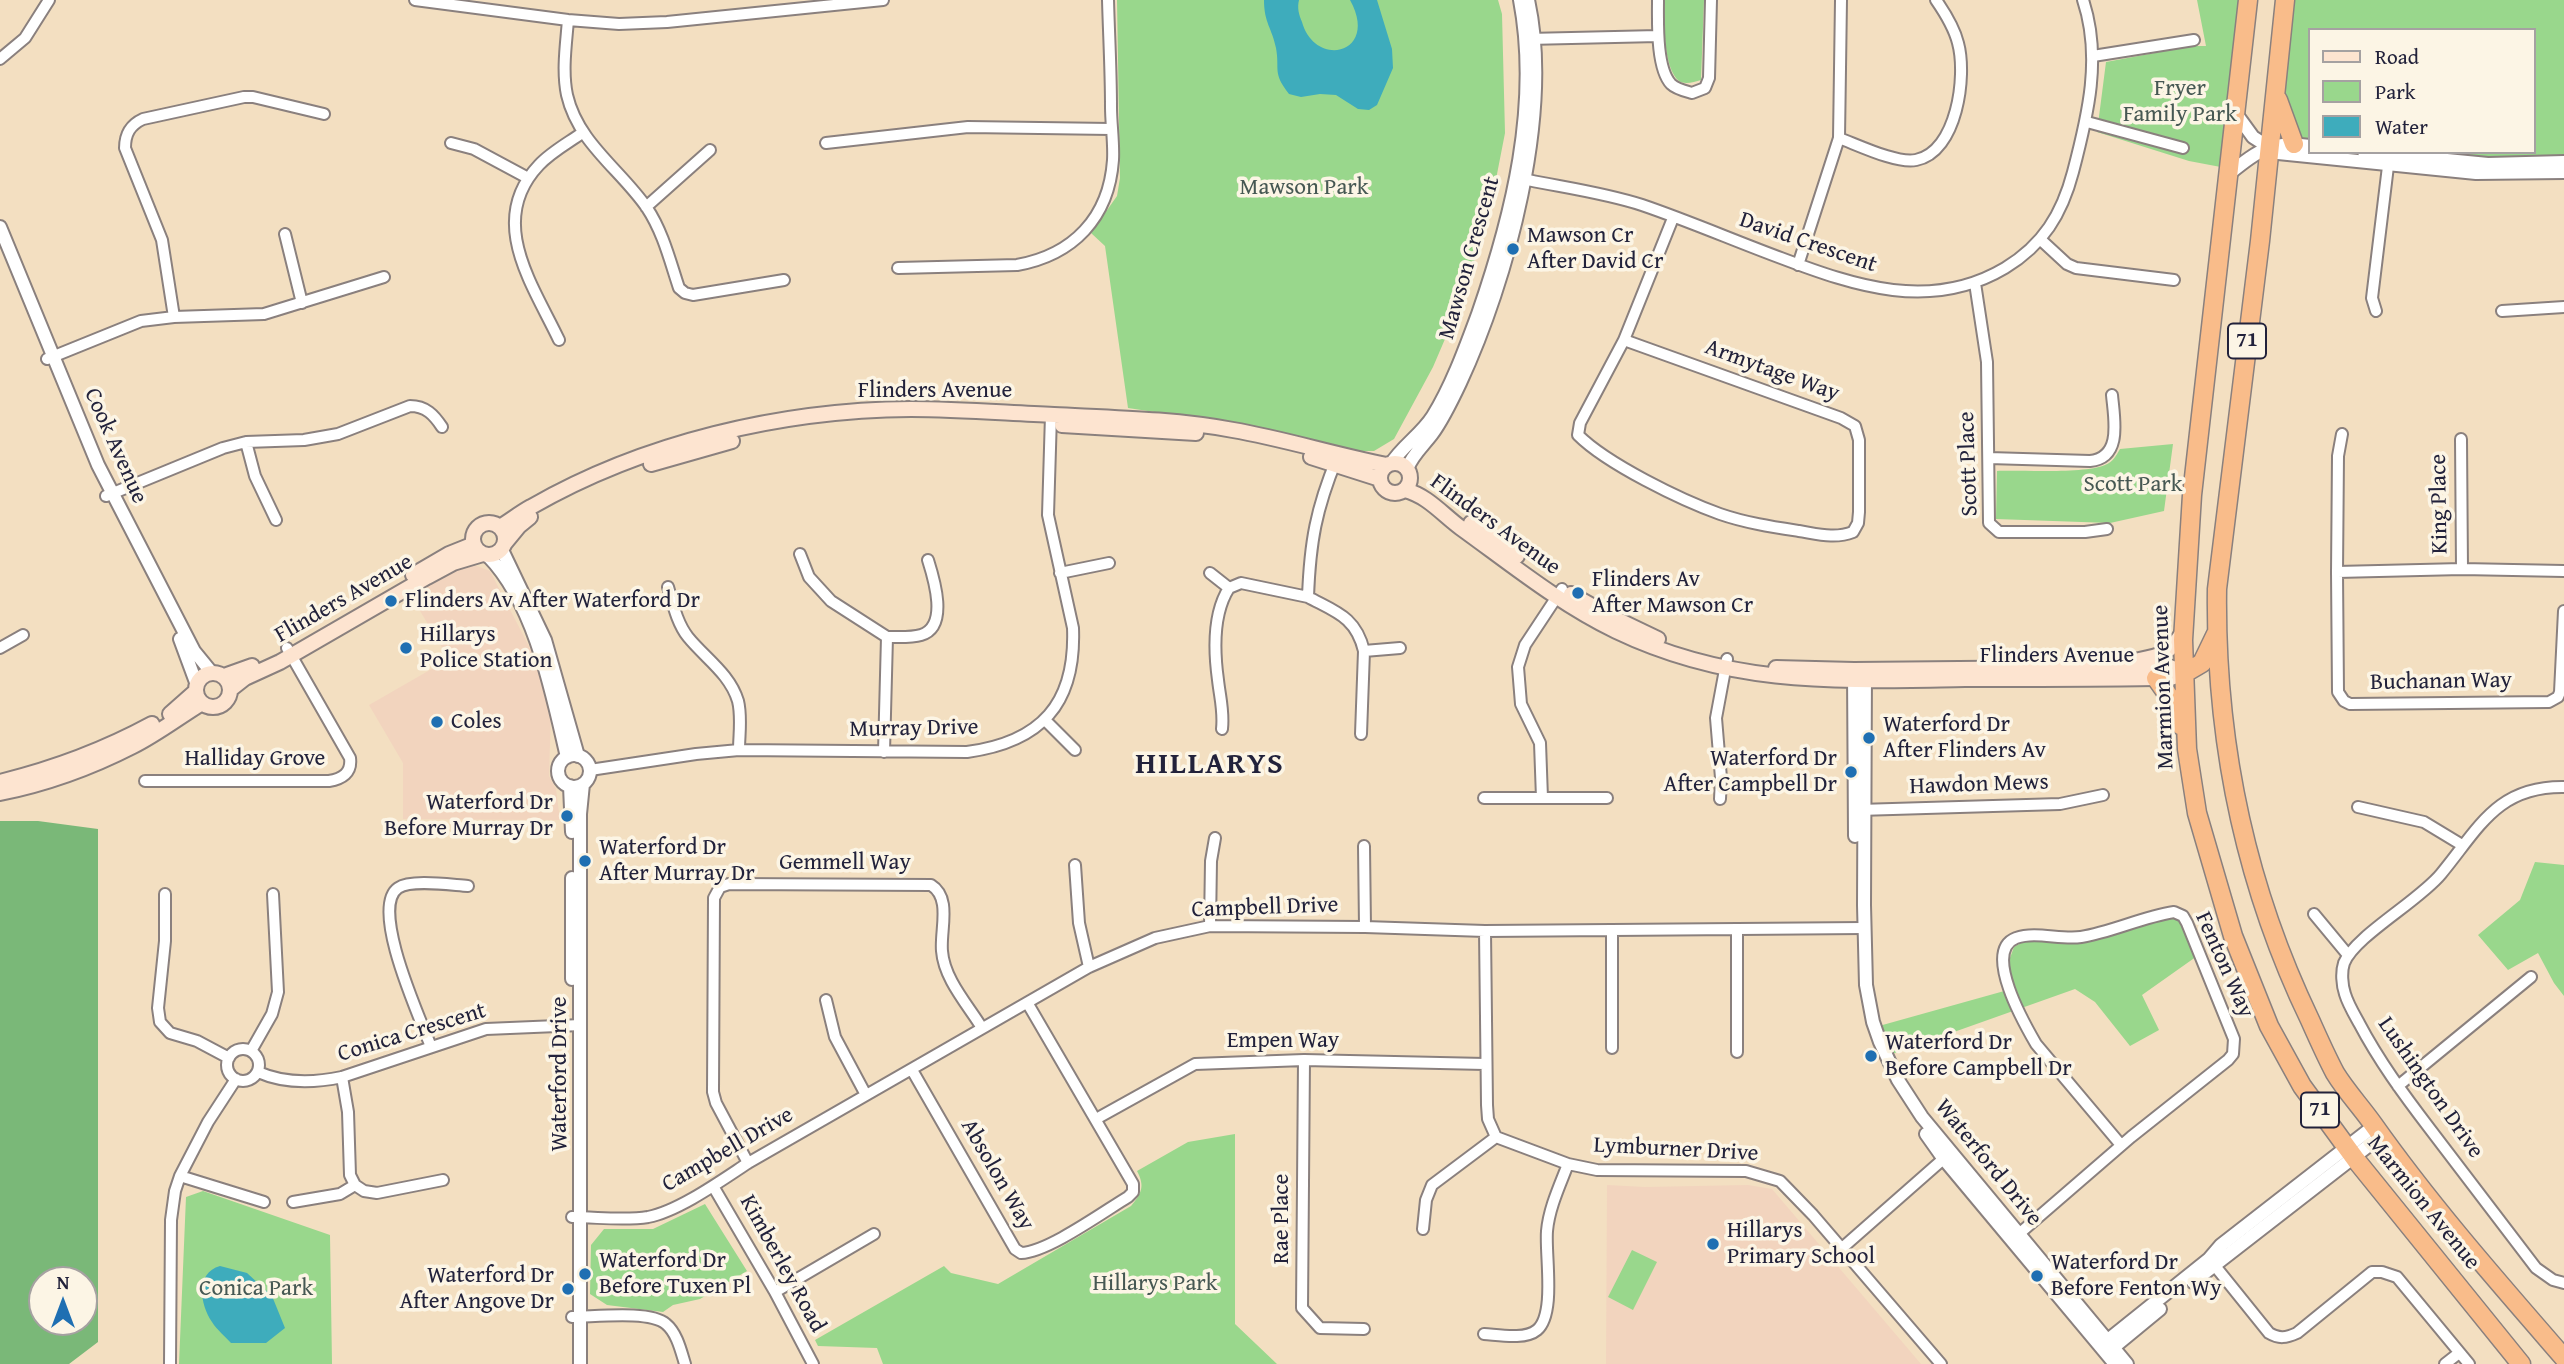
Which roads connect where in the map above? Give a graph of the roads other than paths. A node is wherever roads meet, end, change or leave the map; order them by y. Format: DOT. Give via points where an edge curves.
graph roads {
  1 [pos="50,0"];
  2 [pos="415,0"];
  3 [pos="883,0"];
  4 [pos="1108,0"];
  5 [pos="1520,0"];
  6 [pos="1528,0"];
  7 [pos="1658,0"];
  8 [pos="1711,0"];
  9 [pos="1841,0"];
  10 [pos="1936,0"];
  11 [pos="2083,0"];
  12 [pos="2248,0"];
  13 [pos="2285,0"];
  14 [pos="492,6"];
  15 [pos="568,20"];
  16 [pos="1658,36"];
  17 [pos="1529,39"];
  18 [pos="2194,40"];
  19 [pos="2093,57"];
  20 [pos="0,58"];
  21 [pos="2276,93"];
  22 [pos="324,114"];
  23 [pos="2237,115"];
  24 [pos="2087,122"];
  25 [pos="1111,129"];
  26 [pos="582,133"];
  27 [pos="1839,138"];
  28 [pos="451,143"];
  29 [pos="826,143"];
  30 [pos="2302,145"];
  31 [pos="2270,146"];
  32 [pos="2183,148"];
  33 [pos="710,150"];
  34 [pos="2370,154"];
  35 [pos="2389,160"];
  36 [pos="2564,162"];
  37 [pos="2564,172"];
  38 [pos="2230,173"];
  39 [pos="528,178"];
  40 [pos="1521,178"];
  41 [pos="646,206"];
  42 [pos="1673,218"];
  43 [pos="0,227"];
  44 [pos="285,234"];
  45 [pos="2041,240"];
  46 [pos="0,244"];
  47 [pos="1798,265"];
  48 [pos="898,268"];
  49 [pos="384,276"];
  50 [pos="784,280"];
  51 [pos="2174,280"];
  52 [pos="1975,283"];
  53 [pos="302,303"];
  54 [pos="2564,307"];
  55 [pos="2376,311"];
  56 [pos="2502,311"];
  57 [pos="174,317"];
  58 [pos="559,340"];
  59 [pos="1624,340"];
  60 [pos="50,357"];
  61 [pos="2112,395"];
  62 [pos="1051,420"];
  63 [pos="442,427"];
  64 [pos="2342,435"];
  65 [pos="2461,439"];
  66 [pos="246,442"];
  67 [pos="1989,458"];
  68 [pos="1337,460"];
  69 [pos="1389,465"];
  70 [pos="1380,479"];
  71 [pos="1407,479"];
  72 [pos="109,495"];
  73 [pos="276,520"];
  74 [pos="500,527"];
  75 [pos="2107,529"];
  76 [pos="490,549"];
  77 [pos="800,554"];
  78 [pos="928,559"];
  79 [pos="1108,563"];
  80 [pos="2462,569"];
  81 [pos="2564,571"];
  82 [pos="2337,572"];
  83 [pos="1060,573"];
  84 [pos="1210,573"];
  85 [pos="668,587"];
  86 [pos="1229,588"];
  87 [pos="1559,593"];
  88 [pos="1308,597"];
  89 [pos="2564,611"];
  90 [pos="2183,632"];
  91 [pos="2217,633"];
  92 [pos="23,635"];
  93 [pos="887,637"];
  94 [pos="0,648"];
  95 [pos="1399,648"];
  96 [pos="1364,650"];
  97 [pos="289,652"];
  98 [pos="1726,664"];
  99 [pos="2052,668"];
  100 [pos="2185,673"];
  101 [pos="1860,675"];
  102 [pos="2156,678"];
  103 [pos="222,679"];
  104 [pos="2221,692"];
  105 [pos="198,693"];
  106 [pos="1045,720"];
  107 [pos="1222,729"];
  108 [pos="1361,734"];
  109 [pos="2187,749"];
  110 [pos="739,750"];
  111 [pos="1075,750"];
  112 [pos="884,752"];
  113 [pos="573,756"];
  114 [pos="590,770"];
  115 [pos="145,781"];
  116 [pos="0,782"];
  117 [pos="583,784"];
  118 [pos="570,786"];
  119 [pos="2564,787"];
  120 [pos="0,793"];
  121 [pos="2104,795"];
  122 [pos="1484,798"];
  123 [pos="1542,798"];
  124 [pos="1607,798"];
  125 [pos="1720,799"];
  126 [pos="2358,807"];
  127 [pos="1859,810"];
  128 [pos="1215,838"];
  129 [pos="2462,845"];
  130 [pos="1364,846"];
  131 [pos="1075,865"];
  132 [pos="468,886"];
  133 [pos="165,894"];
  134 [pos="273,894"];
  135 [pos="2314,914"];
  136 [pos="1210,926"];
  137 [pos="1365,927"];
  138 [pos="1860,928"];
  139 [pos="1612,929"];
  140 [pos="1485,930"];
  141 [pos="1737,930"];
  142 [pos="2348,955"];
  143 [pos="1089,967"];
  144 [pos="2531,977"];
  145 [pos="826,1000"];
  146 [pos="1028,1003"];
  147 [pos="577,1025"];
  148 [pos="982,1028"];
  149 [pos="431,1046"];
  150 [pos="1612,1048"];
  151 [pos="251,1051"];
  152 [pos="1737,1052"];
  153 [pos="229,1058"];
  154 [pos="1304,1060"];
  155 [pos="1485,1064"];
  156 [pos="912,1070"];
  157 [pos="258,1072"];
  158 [pos="342,1077"];
  159 [pos="236,1079"];
  160 [pos="2398,1086"];
  161 [pos="866,1095"];
  162 [pos="1096,1119"];
  163 [pos="2377,1131"];
  164 [pos="1496,1137"];
  165 [pos="2121,1145"];
  166 [pos="2350,1152"];
  167 [pos="1947,1155"];
  168 [pos="748,1163"];
  169 [pos="1568,1164"];
  170 [pos="180,1176"];
  171 [pos="443,1180"];
  172 [pos="355,1185"];
  173 [pos="713,1186"];
  174 [pos="264,1202"];
  175 [pos="293,1202"];
  176 [pos="576,1217"];
  177 [pos="1423,1229"];
  178 [pos="874,1234"];
  179 [pos="2015,1237"];
  180 [pos="1841,1249"];
  181 [pos="2212,1262"];
  182 [pos="2564,1283"];
  183 [pos="775,1292"];
  184 [pos="576,1317"];
  185 [pos="1364,1329"];
  186 [pos="1484,1334"];
  187 [pos="2107,1347"];
  188 [pos="2459,1353"];
  189 [pos="2564,1359"];
  190 [pos="170,1364"];
  191 [pos="572,1364"];
  192 [pos="580,1364"];
  193 [pos="685,1364"];
  194 [pos="813,1364"];
  195 [pos="1941,1364"];
  196 [pos="2115,1364"];
  197 [pos="2127,1364"];
  198 [pos="2445,1364"];
  199 [pos="2469,1364"];
  200 [pos="2521,1364"];
  1 -- 20 [label="street" via="25,37"];
  2 -- 14 [label="street"];
  3 -- 15 [label="street" via="667,22"];
  4 -- 25 [label="street"];
  5 -- 17 [label="street, Mawson Crescent"];
  6 -- 17 [label="street, Mawson Crescent"];
  7 -- 16 [label="street"];
  8 -- 16 [label="street" via="1705,88 1692,93 1671,84"];
  9 -- 27 [label="street"];
  10 -- 27 [label="street" via="1958,42 1962,77 1954,117 1941,145 1926,156 1905,160"];
  11 -- 19 [label="street, David Crescent"];
  12 -- 23 [label="highway, Marmion Avenue / 71"];
  13 -- 21 [label="highway, Marmion Avenue / 71"];
  14 -- 15 [label="street"];
  15 -- 26 [label="street" via="566,84"];
  16 -- 17 [label="street"];
  17 -- 40 [label="street, Mawson Crescent"];
  18 -- 19 [label="street"];
  19 -- 24 [label="street, David Crescent"];
  21 -- 30 [label="highway"];
  21 -- 31 [label="highway, Marmion Avenue / 71"];
  22 -- 57 [label="street" via="244,97 132,125 125,148 162,240"];
  23 -- 31 [label="street" via="2253,137"];
  23 -- 38 [label="highway, Marmion Avenue / 71"];
  24 -- 32 [label="street"];
  24 -- 45 [label="street, David Crescent" via="2067,196"];
  25 -- 29 [label="street" via="968,127"];
  25 -- 48 [label="street" via="1113,159 1106,197 1087,228 1066,248 1017,265"];
  26 -- 39 [label="street"];
  26 -- 41 [label="street"];
  27 -- 47 [label="street"];
  28 -- 39 [label="street" via="474,149"];
  30 -- 31 [label="street"];
  31 -- 35 [label="street" via="2278,153"];
  31 -- 38 [label="street"];
  31 -- 91 [label="highway, Marmion Avenue / 71" via="2219,560"];
  33 -- 41 [label="street"];
  34 -- 35 [label="street"];
  35 -- 36 [label="street"];
  35 -- 37 [label="street" via="2476,173"];
  35 -- 55 [label="street" via="2372,298"];
  38 -- 90 [label="highway, Marmion Avenue / 71" via="2192,495"];
  39 -- 58 [label="street" via="519,201 515,240 524,272"];
  40 -- 42 [label="street, David Crescent" via="1602,194"];
  40 -- 69 [label="street, Mawson Crescent" via="1463,355 1433,417"];
  40 -- 71 [label="street, Mawson Crescent" via="1508,247 1470,361"];
  41 -- 50 [label="street" via="685,293"];
  42 -- 47 [label="street, David Crescent"];
  42 -- 59 [label="street, Armytage Way"];
  43 -- 60 [label="street, Cook Avenue"];
  44 -- 53 [label="street"];
  45 -- 51 [label="street" via="2076,268"];
  45 -- 52 [label="street, David Crescent" via="2019,259"];
  46 -- 60 [label="street, Cook Avenue"];
  47 -- 52 [label="street, David Crescent" via="1895,291"];
  49 -- 53 [label="street"];
  52 -- 67 [label="street, Scott Place" via="1986,347"];
  53 -- 57 [label="street" via="264,314"];
  54 -- 56 [label="street"];
  57 -- 60 [label="street" via="141,321"];
  59 -- 59 [label="street, Armytage Way" via="1855,426 1859,512 1853,532 1830,536 1719,514 1652,483 1585,442 1578,435 1580,424"];
  60 -- 72 [label="street, Cook Avenue"];
  61 -- 67 [label="street" via="2112,449 2101,459"];
  62 -- 68 [label="main road, Flinders Avenue" via="1188,423 1245,432"];
  62 -- 74 [label="main road, Flinders Avenue" via="962,410 885,410 747,428 625,463 540,502"];
  62 -- 76 [label="main road, Flinders Avenue" via="873,420 728,442 649,464 587,489 525,521"];
  62 -- 83 [label="street, Murray Drive" via="1048,515"];
  63 -- 66 [label="street" via="432,414 411,406 338,434"];
  64 -- 82 [label="street, Buchanan Way"];
  65 -- 80 [label="street, King Place"];
  66 -- 72 [label="street"];
  66 -- 73 [label="street" via="254,476"];
  67 -- 75 [label="street, Scott Place" via="1988,517 1995,530"];
  68 -- 69 [label="main road, Flinders Avenue"];
  68 -- 70 [label="main road, Flinders Avenue"];
  68 -- 88 [label="street" via="1316,517"];
  69 -- 70 [label="main road"];
  69 -- 71 [label="main road" via="1400,464"];
  70 -- 71 [label="main road" via="1390,493 1399,493"];
  71 -- 87 [label="main road, Flinders Avenue"];
  72 -- 103 [label="street, Cook Avenue" via="194,650"];
  72 -- 105 [label="street, Cook Avenue" via="174,626"];
  74 -- 76 [label="main road" via="505,536"];
  74 -- 76 [label="main road, Flinders Avenue" via="482,525 474,534"];
  76 -- 97 [label="main road, Flinders Avenue" via="432,563"];
  76 -- 113 [label="street" via="545,640"];
  77 -- 93 [label="street" via="808,576 831,601"];
  78 -- 93 [label="street" via="937,592 932,628 919,636"];
  79 -- 83 [label="street"];
  80 -- 81 [label="street"];
  80 -- 82 [label="street"];
  82 -- 89 [label="street, Buchanan Way" via="2338,692 2350,704 2549,702 2560,692"];
  83 -- 106 [label="street, Murray Drive" via="1073,628 1073,661 1063,692"];
  84 -- 86 [label="street"];
  85 -- 110 [label="street" via="688,637 734,691 740,718"];
  86 -- 88 [label="street" via="1241,583"];
  86 -- 107 [label="street" via="1220,609 1215,649"];
  87 -- 98 [label="main road, Flinders Avenue" via="1657,639"];
  87 -- 123 [label="street" via="1525,645 1518,667 1521,704 1540,743"];
  88 -- 96 [label="street" via="1350,621"];
  90 -- 99 [label="main road" via="2163,655"];
  90 -- 100 [label="highway, Marmion Avenue / 71"];
  91 -- 100 [label="highway" via="2202,663"];
  91 -- 104 [label="highway, Marmion Avenue / 71"];
  92 -- 94 [label="street"];
  93 -- 112 [label="street"];
  95 -- 96 [label="street"];
  96 -- 108 [label="street"];
  97 -- 103 [label="main road, Flinders Avenue"];
  97 -- 115 [label="street, Halliday Grove" via="350,758 344,777 329,781"];
  98 -- 101 [label="main road, Flinders Avenue"];
  98 -- 125 [label="street" via="1716,718"];
  99 -- 100 [label="main road, Flinders Avenue" via="2170,667"];
  99 -- 101 [label="main road, Flinders Avenue"];
  100 -- 102 [label="main road, Flinders Avenue"];
  100 -- 104 [label="highway" via="2202,677"];
  100 -- 109 [label="highway, Marmion Avenue / 71"];
  101 -- 102 [label="main road, Flinders Avenue"];
  101 -- 127 [label="street, Waterford Drive"];
  102 -- 109 [label="highway" via="2174,707"];
  103 -- 105 [label="main road" via="202,677"];
  103 -- 105 [label="main road" via="229,698 221,706 210,707"];
  104 -- 163 [label="highway, Marmion Avenue / 71" via="2232,782 2247,851 2281,958 2336,1073"];
  105 -- 116 [label="main road" via="131,736 62,764"];
  105 -- 120 [label="main road" via="133,746 75,771"];
  106 -- 111 [label="street"];
  106 -- 112 [label="street, Murray Drive" via="1019,738 987,749"];
  109 -- 166 [label="highway, Marmion Avenue / 71" via="2197,813 2233,936 2258,1001 2302,1086"];
  110 -- 112 [label="street, Murray Drive"];
  110 -- 114 [label="street, Murray Drive"];
  113 -- 114 [label="street" via="586,761"];
  113 -- 118 [label="street" via="559,765 558,773"];
  114 -- 117 [label="street"];
  117 -- 118 [label="street"];
  117 -- 147 [label="street, Waterford Drive"];
  118 -- 147 [label="street, Waterford Drive"];
  119 -- 129 [label="street" via="2529,789 2511,797"];
  121 -- 127 [label="street, Hawdon Mews" via="2060,804"];
  122 -- 123 [label="street"];
  123 -- 124 [label="street"];
  126 -- 129 [label="street" via="2424,822"];
  127 -- 138 [label="street, Waterford Drive"];
  128 -- 136 [label="street"];
  129 -- 142 [label="street" via="2435,882"];
  130 -- 137 [label="street"];
  131 -- 143 [label="street" via="1079,923"];
  132 -- 149 [label="street" via="406,885 395,891 391,900 392,940"];
  133 -- 153 [label="street" via="160,1022 170,1033"];
  134 -- 151 [label="street" via="278,992 272,1014"];
  135 -- 142 [label="street"];
  136 -- 137 [label="street, Campbell Drive"];
  136 -- 143 [label="street, Campbell Drive" via="1155,938"];
  137 -- 140 [label="street, Campbell Drive"];
  138 -- 141 [label="street, Campbell Drive"];
  138 -- 167 [label="street, Waterford Drive" via="1858,988 1867,1029 1899,1097"];
  139 -- 140 [label="street, Campbell Drive"];
  139 -- 141 [label="street, Campbell Drive"];
  139 -- 150 [label="street"];
  140 -- 155 [label="street"];
  141 -- 152 [label="street"];
  142 -- 160 [label="street, Lushington Drive" via="2343,967 2345,996"];
  143 -- 146 [label="street, Campbell Drive"];
  144 -- 160 [label="street"];
  145 -- 161 [label="street" via="835,1037"];
  146 -- 148 [label="street, Campbell Drive"];
  146 -- 162 [label="street, Absolon Way"];
  147 -- 149 [label="street, Conica Crescent" via="496,1027"];
  147 -- 176 [label="street, Waterford Drive"];
  148 -- 156 [label="street, Campbell Drive"];
  148 -- 168 [label="street, Gemmell Way" via="945,966 942,898 930,885 720,887 715,898 713,1092"];
  149 -- 158 [label="street, Conica Crescent"];
  151 -- 153 [label="street" via="237,1051"];
  151 -- 157 [label="street" via="259,1061"];
  153 -- 159 [label="street" via="228,1071"];
  154 -- 155 [label="street, Empen Way"];
  154 -- 162 [label="street, Empen Way" via="1195,1064"];
  154 -- 185 [label="street, Rae Place" via="1302,1308 1320,1328"];
  155 -- 164 [label="street" via="1488,1119"];
  156 -- 161 [label="street, Campbell Drive"];
  156 -- 162 [label="street, Absolon Way" via="1021,1254 1051,1243 1133,1192 1133,1184"];
  157 -- 158 [label="street, Conica Crescent" via="300,1082"];
  157 -- 159 [label="street" via="250,1080"];
  158 -- 172 [label="street" via="349,1175"];
  159 -- 170 [label="street"];
  160 -- 182 [label="street, Lushington Drive" via="2536,1268"];
  161 -- 168 [label="street, Campbell Drive"];
  163 -- 166 [label="street"];
  163 -- 189 [label="highway, Marmion Avenue / 71"];
  164 -- 169 [label="street, Lymburner Drive"];
  164 -- 177 [label="street" via="1432,1185"];
  165 -- 165 [label="street, Fenton Way" via="2031,1035 2008,986 2004,950 2019,938 2085,936 2174,912 2187,923 2234,1049 2228,1060"];
  165 -- 179 [label="street, Fenton Way"];
  166 -- 181 [label="street"];
  166 -- 200 [label="highway, Marmion Avenue / 71"];
  167 -- 179 [label="street, Waterford Drive"];
  167 -- 180 [label="street"];
  168 -- 173 [label="street, Campbell Drive"];
  169 -- 180 [label="street, Lymburner Drive" via="1612,1172 1756,1172 1789,1188"];
  169 -- 186 [label="street" via="1548,1225 1544,1321 1532,1334"];
  170 -- 174 [label="street"];
  170 -- 190 [label="street" via="171,1220"];
  171 -- 172 [label="street" via="377,1193"];
  172 -- 175 [label="street" via="340,1194"];
  173 -- 176 [label="street, Campbell Drive" via="649,1217"];
  173 -- 183 [label="street, Kimberley Road"];
  176 -- 184 [label="street, Waterford Drive"];
  178 -- 183 [label="street"];
  179 -- 187 [label="street, Waterford Drive"];
  180 -- 195 [label="street, Lymburner Drive"];
  181 -- 187 [label="street"];
  181 -- 188 [label="street" via="2269,1333 2284,1338 2297,1333 2372,1272 2389,1274 2397,1277"];
  183 -- 194 [label="street, Kimberley Road"];
  184 -- 191 [label="street, Waterford Drive"];
  184 -- 192 [label="street, Waterford Drive"];
  184 -- 193 [label="street" via="659,1320 673,1332"];
  187 -- 196 [label="street, Waterford Drive"];
  187 -- 197 [label="street, Waterford Drive"];
  188 -- 198 [label="street"];
  188 -- 199 [label="street"];
}
